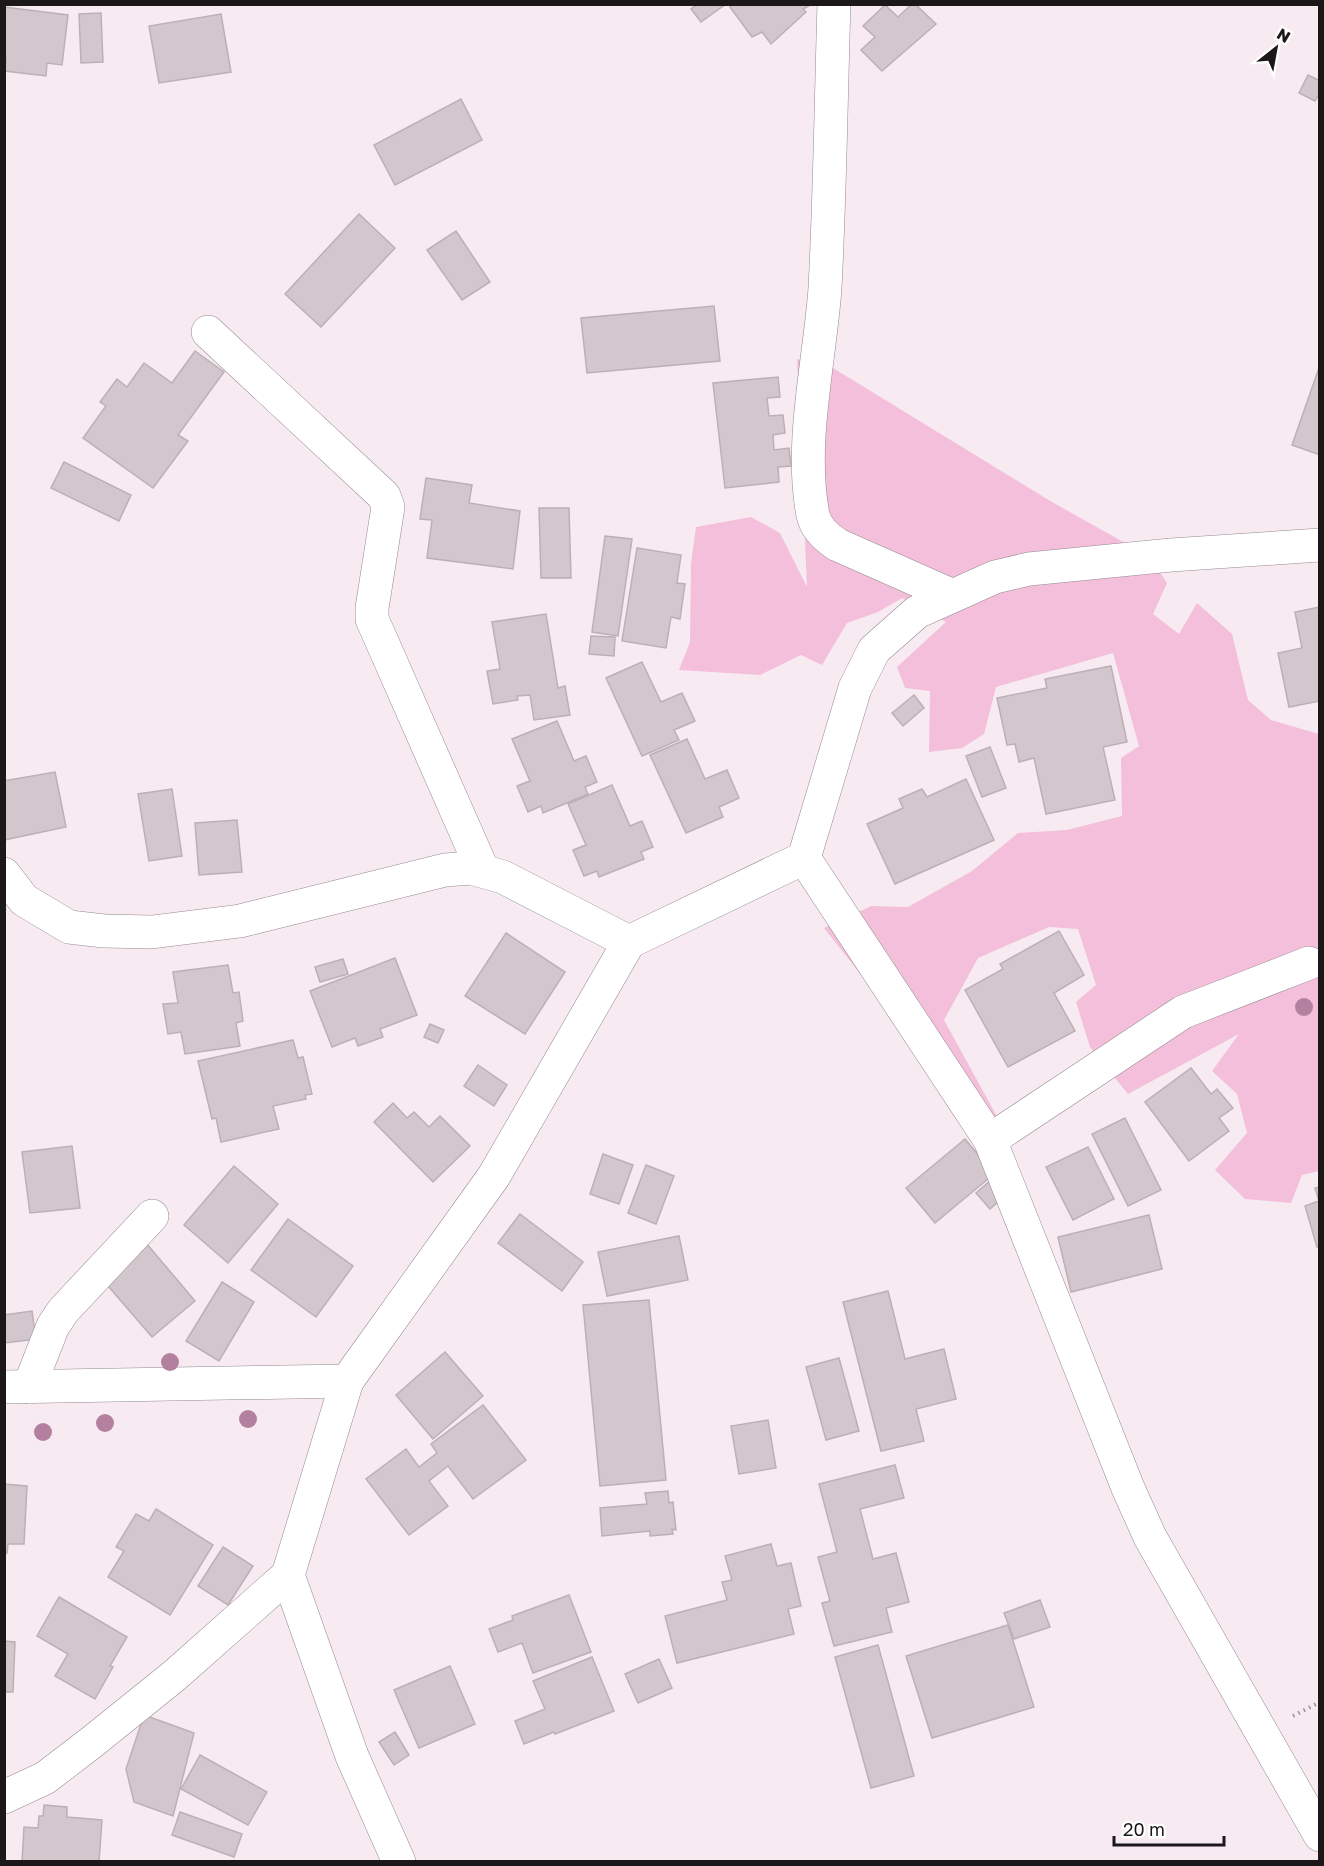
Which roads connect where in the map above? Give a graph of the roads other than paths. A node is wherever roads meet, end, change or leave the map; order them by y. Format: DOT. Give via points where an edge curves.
graph roads {
  1 [pos="834,4"];
  2 [pos="208,332"];
  3 [pos="1320,545"];
  4 [pos="951,596"];
  5 [pos="804,858"];
  6 [pos="483,871"];
  7 [pos="4,874"];
  8 [pos="630,942"];
  9 [pos="1310,963"];
  10 [pos="990,1140"];
  11 [pos="152,1216"];
  12 [pos="347,1381"];
  13 [pos="17,1387"];
  14 [pos="288,1575"];
  15 [pos="4,1797"];
  16 [pos="1320,1835"];
  17 [pos="399,1862"];
  1 -- 4 [label="street" via="825,289 808,483 813,518 823,536 838,545"];
  2 -- 6 [label="street" via="384,496 388,507 372,619"];
  3 -- 4 [label="street" via="1029,569 995,577"];
  4 -- 5 [label="street" via="916,612 874,650 855,688"];
  5 -- 8 [label="street"];
  5 -- 10 [label="street"];
  6 -- 7 [label="street" via="445,870 240,921 152,932 69,927 24,900"];
  6 -- 8 [label="street"];
  8 -- 12 [label="street" via="494,1176"];
  9 -- 10 [label="street" via="1183,1012"];
  10 -- 16 [label="street" via="1150,1537"];
  11 -- 13 [label="street" via="63,1311"];
  12 -- 13 [label="street"];
  12 -- 14 [label="street"];
  14 -- 15 [label="street" via="92,1742 45,1778"];
  14 -- 17 [label="street" via="352,1756"];
}
